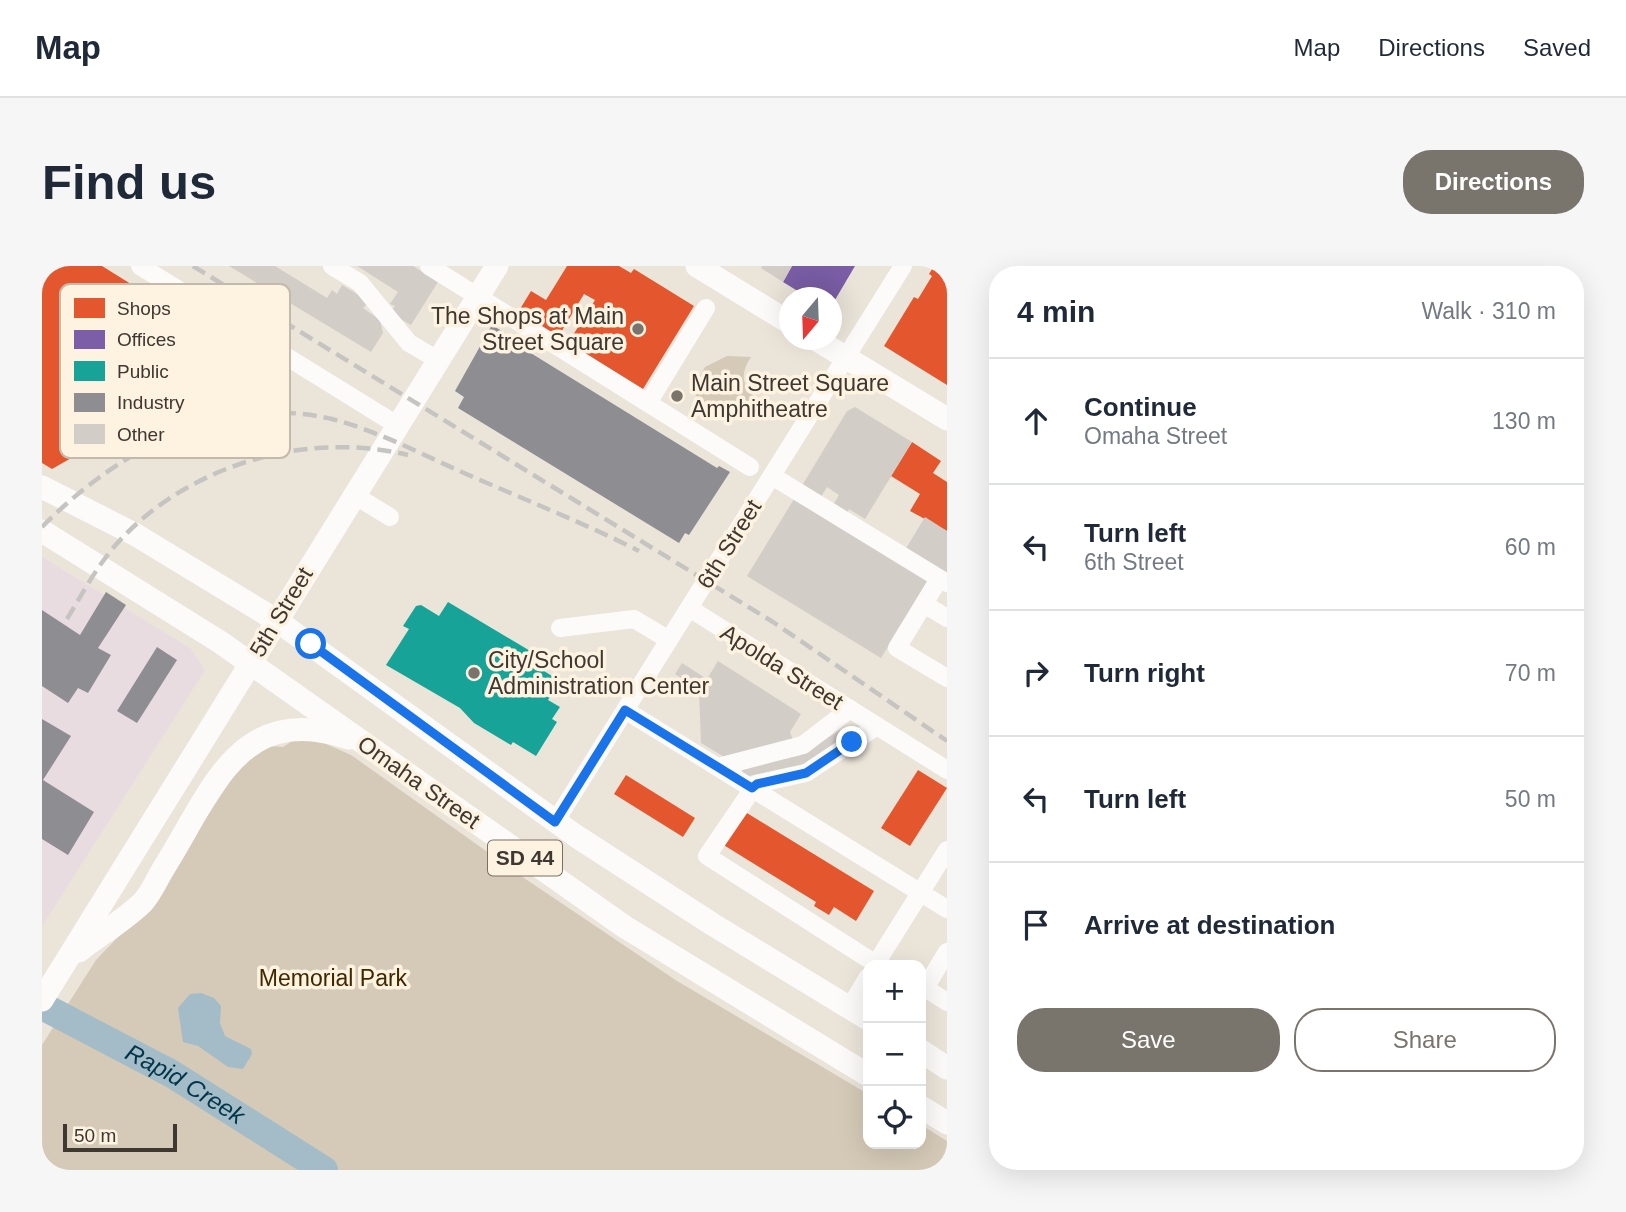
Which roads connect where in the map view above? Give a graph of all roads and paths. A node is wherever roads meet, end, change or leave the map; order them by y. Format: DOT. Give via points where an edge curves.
graph roads {
  1 [pos="140,266"];
  2 [pos="332,266"];
  3 [pos="429,266"];
  4 [pos="497,266"];
  5 [pos="697,266"];
  6 [pos="903,266"];
  7 [pos="169,284"];
  8 [pos="478,297"];
  9 [pos="706,308"];
  10 [pos="779,317"];
  11 [pos="833,350"];
  12 [pos="846,358"];
  13 [pos="290,359"];
  14 [pos="438,360"];
  15 [pos="648,403"];
  16 [pos="947,419"];
  17 [pos="397,425"];
  18 [pos="750,467"];
  19 [pos="772,476"];
  20 [pos="42,487"];
  21 [pos="354,495"];
  22 [pos="390,517"];
  23 [pos="42,531"];
  24 [pos="943,581"];
  25 [pos="924,604"];
  26 [pos="689,608"];
  27 [pos="947,618"];
  28 [pos="276,620"];
  29 [pos="560,628"];
  30 [pos="669,640"];
  31 [pos="250,663"];
  32 [pos="947,678"];
  33 [pos="850,709"];
  34 [pos="625,710"];
  35 [pos="877,726"];
  36 [pos="363,743"];
  37 [pos="718,767"];
  38 [pos="947,770"];
  39 [pos="752,788"];
  40 [pos="555,822"];
  41 [pos="947,850"];
  42 [pos="921,893"];
  43 [pos="947,909"];
  44 [pos="947,952"];
  45 [pos="68,959"];
  46 [pos="879,960"];
  47 [pos="863,962"];
  48 [pos="42,1000"];
  49 [pos="947,1002"];
  50 [pos="859,1013"];
  51 [pos="926,1054"];
  52 [pos="947,1068"];
  53 [pos="863,1072"];
  54 [pos="926,1110"];
  55 [pos="947,1123"];
  1 -- 7 [label="street"];
  2 -- 14 [label="street" via="360,283 410,343"];
  3 -- 8 [label="street"];
  4 -- 8 [label="main road, 5th Street"];
  5 -- 10 [label="main road"];
  6 -- 12 [label="street, 6th Street"];
  8 -- 14 [label="main road, 5th Street"];
  8 -- 15 [label="street"];
  9 -- 15 [label="street"];
  11 -- 12 [label="main road"];
  12 -- 16 [label="main road"];
  12 -- 19 [label="street, 6th Street"];
  13 -- 17 [label="street"];
  14 -- 17 [label="main road, 5th Street"];
  15 -- 18 [label="street"];
  17 -- 21 [label="main road, 5th Street"];
  19 -- 24 [label="street"];
  19 -- 26 [label="street, 6th Street"];
  20 -- 28 [label="main road, Omaha Street / SD 44" via="136,535"];
  21 -- 22 [label="street"];
  21 -- 28 [label="main road, 5th Street"];
  23 -- 31 [label="main road, Omaha Street / SD 44"];
  24 -- 25 [label="street"];
  25 -- 27 [label="street"];
  25 -- 32 [label="street" via="898,648"];
  26 -- 30 [label="street, 6th Street"];
  26 -- 33 [label="street, Apolda Street"];
  28 -- 31 [label="main road, 5th Street"];
  28 -- 40 [label="main road, Omaha Street / SD 44"];
  29 -- 30 [label="street" via="634,619"];
  30 -- 34 [label="street, 6th Street"];
  31 -- 36 [label="main road, Omaha Street / SD 44"];
  31 -- 45 [label="main road, 5th Street"];
  33 -- 35 [label="street, Apolda Street"];
  33 -- 37 [label="street" via="803,746"];
  34 -- 37 [label="street"];
  34 -- 40 [label="street, 6th Street"];
  35 -- 38 [label="street, Apolda Street"];
  35 -- 39 [label="street" via="806,773"];
  36 -- 45 [label="main road" via="332,732 279,731 227,763 143,901"];
  36 -- 53 [label="main road, Omaha Street / SD 44" via="625,927"];
  37 -- 39 [label="street"];
  39 -- 42 [label="street"];
  39 -- 47 [label="street" via="706,856"];
  40 -- 50 [label="main road, Omaha Street / SD 44"];
  41 -- 42 [label="street"];
  42 -- 43 [label="street"];
  42 -- 46 [label="street"];
  44 -- 49 [label="street" via="925,988"];
  45 -- 48 [label="main road, 5th Street"];
  51 -- 52 [label="main road"];
  54 -- 55 [label="main road"];
}
